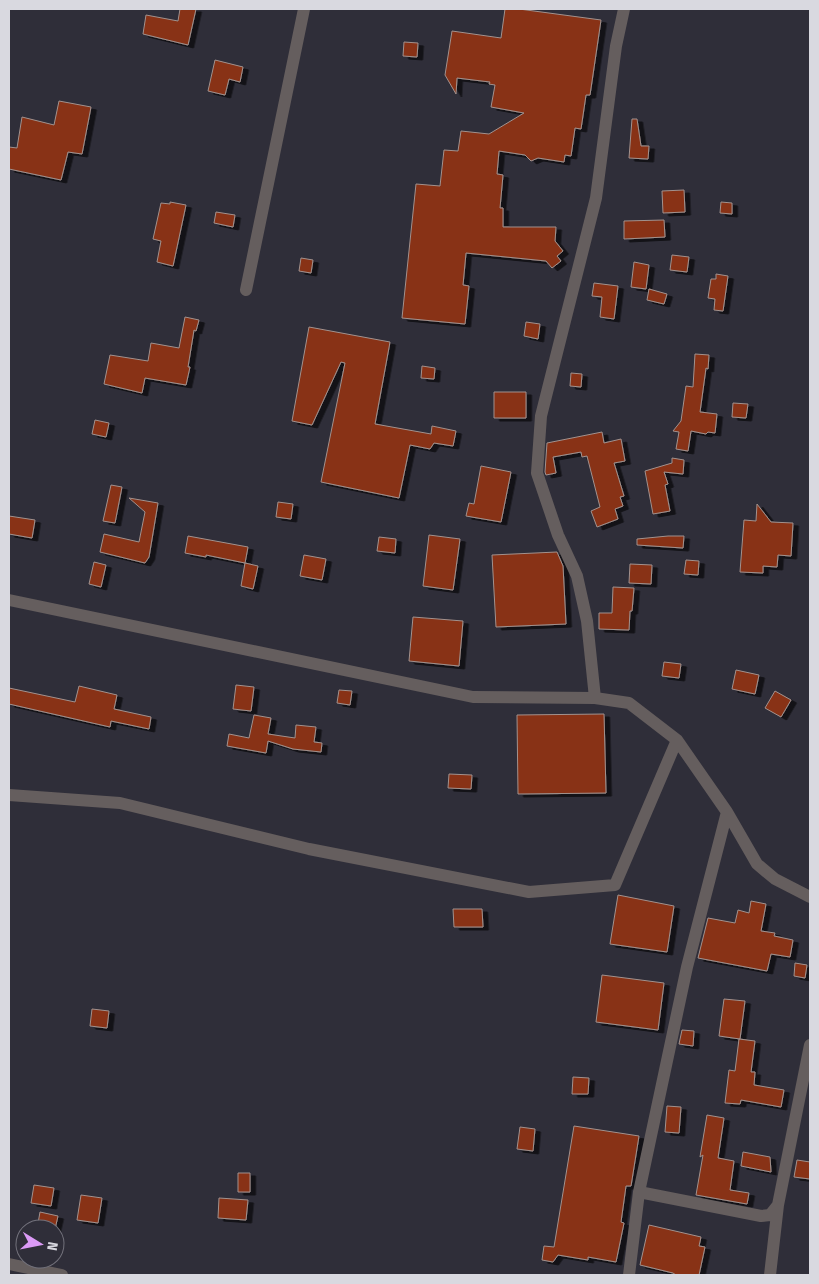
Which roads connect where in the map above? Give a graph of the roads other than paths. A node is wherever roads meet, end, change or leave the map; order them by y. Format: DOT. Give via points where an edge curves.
graph roads {
  1 [pos="304,9"];
  2 [pos="624,9"];
  3 [pos="246,290"];
  4 [pos="9,600"];
  5 [pos="595,698"];
  6 [pos="677,740"];
  7 [pos="9,795"];
  8 [pos="727,812"];
  9 [pos="810,897"];
  10 [pos="810,1045"];
  11 [pos="639,1192"];
  12 [pos="778,1205"];
  13 [pos="9,1264"];
  14 [pos="62,1275"];
  15 [pos="629,1275"];
  16 [pos="770,1275"];
  1 -- 3 [label="street"];
  2 -- 5 [label="street" via="596,198 541,416 536,474 577,576 587,621"];
  4 -- 5 [label="street" via="473,697"];
  5 -- 6 [label="street" via="629,703"];
  6 -- 7 [label="street" via="614,885 529,892 309,849 120,803"];
  6 -- 8 [label="street"];
  8 -- 9 [label="street" via="757,864 775,879"];
  8 -- 11 [label="street" via="687,967"];
  10 -- 12 [label="street"];
  11 -- 12 [label="street" via="762,1216 770,1214"];
  11 -- 15 [label="street"];
  12 -- 16 [label="street"];
  13 -- 14 [label="street"];
}
